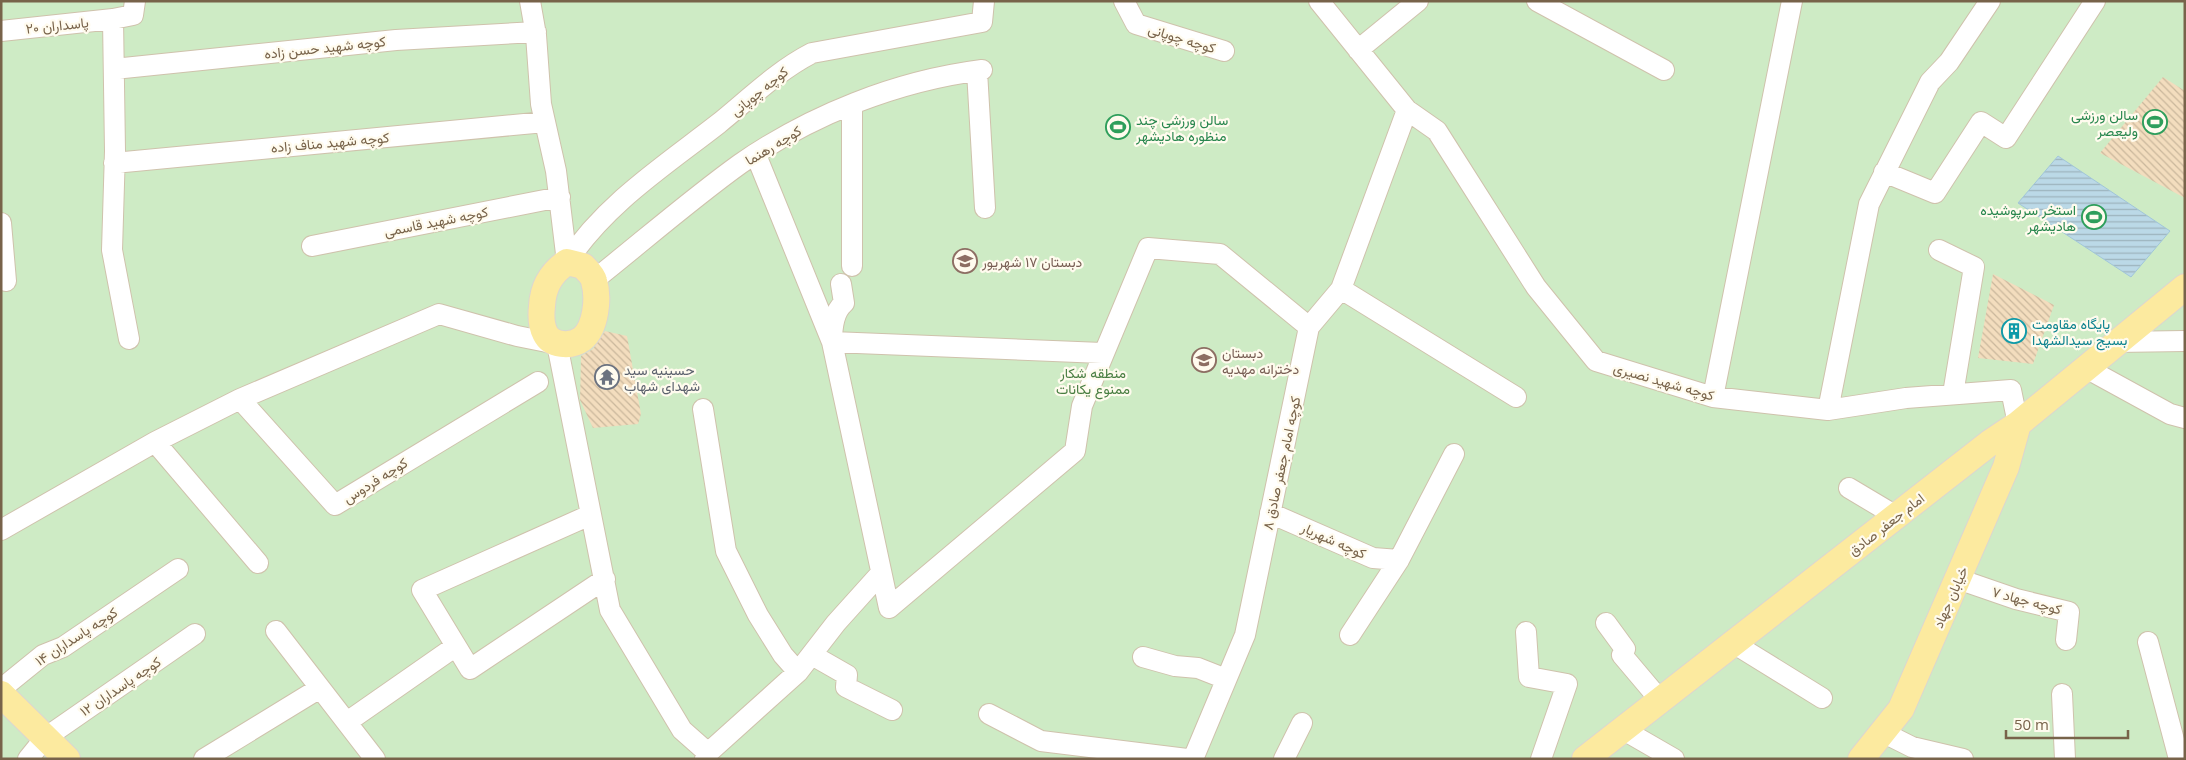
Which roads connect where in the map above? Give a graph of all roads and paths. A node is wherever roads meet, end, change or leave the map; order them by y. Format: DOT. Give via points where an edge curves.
graph roads {
  1 [pos="135,1"];
  2 [pos="530,1"];
  3 [pos="984,1"];
  4 [pos="1124,1"];
  5 [pos="1319,1"];
  6 [pos="1418,1"];
  7 [pos="1536,1"];
  8 [pos="1792,1"];
  9 [pos="1990,1"];
  10 [pos="2095,1"];
  11 [pos="113,19"];
  12 [pos="1,31"];
  13 [pos="536,32"];
  14 [pos="1358,50"];
  15 [pos="1224,51"];
  16 [pos="114,69"];
  17 [pos="1664,70"];
  18 [pos="852,105"];
  19 [pos="1407,110"];
  20 [pos="545,122"];
  21 [pos="756,155"];
  22 [pos="114,163"];
  23 [pos="1884,172"];
  24 [pos="560,197"];
  25 [pos="985,208"];
  26 [pos="1,223"];
  27 [pos="312,246"];
  28 [pos="1939,250"];
  29 [pos="567,262"];
  30 [pos="852,266"];
  31 [pos="594,280"];
  32 [pos="6,281"];
  33 [pos="841,284"];
  34 [pos="2185,287"];
  35 [pos="1341,289"];
  36 [pos="1309,327"];
  37 [pos="129,338"];
  38 [pos="2185,341"];
  39 [pos="832,342"];
  40 [pos="2116,342"];
  41 [pos="557,344"];
  42 [pos="1102,353"];
  43 [pos="2086,368"];
  44 [pos="538,382"];
  45 [pos="1953,394"];
  46 [pos="1516,397"];
  47 [pos="1713,397"];
  48 [pos="240,399"];
  49 [pos="703,409"];
  50 [pos="1828,410"];
  51 [pos="2185,418"];
  52 [pos="2018,424"];
  53 [pos="155,442"];
  54 [pos="1454,454"];
  55 [pos="1849,488"];
  56 [pos="1270,512"];
  57 [pos="590,515"];
  58 [pos="1896,516"];
  59 [pos="1,530"];
  60 [pos="1399,560"];
  61 [pos="258,563"];
  62 [pos="178,568"];
  63 [pos="881,573"];
  64 [pos="605,579"];
  65 [pos="1958,579"];
  66 [pos="1606,623"];
  67 [pos="276,630"];
  68 [pos="1526,632"];
  69 [pos="195,634"];
  70 [pos="1350,635"];
  71 [pos="2066,640"];
  72 [pos="2148,642"];
  73 [pos="1733,643"];
  74 [pos="456,646"];
  75 [pos="812,654"];
  76 [pos="1144,658"];
  77 [pos="798,672"];
  78 [pos="1226,679"];
  79 [pos="320,688"];
  80 [pos="1,689"];
  81 [pos="1,694"];
  82 [pos="2062,694"];
  83 [pos="1822,698"];
  84 [pos="1660,700"];
  85 [pos="892,710"];
  86 [pos="989,714"];
  87 [pos="347,722"];
  88 [pos="1302,723"];
  89 [pos="1622,728"];
  90 [pos="1882,732"];
  91 [pos="45,738"];
  92 [pos="706,756"];
  93 [pos="28,759"];
  94 [pos="67,759"];
  95 [pos="204,759"];
  96 [pos="375,759"];
  97 [pos="1187,759"];
  98 [pos="1192,759"];
  99 [pos="1284,759"];
  100 [pos="1541,759"];
  101 [pos="1585,759"];
  102 [pos="1674,759"];
  103 [pos="1861,759"];
  104 [pos="1963,759"];
  105 [pos="2065,759"];
  106 [pos="2179,759"];
  1 -- 11 [label="street, پاسداران ۲۰" via="133,15"];
  2 -- 13 [label="street"];
  3 -- 29 [label="street, کوچه چوپانی" via="982,22 812,53 791,64 641,181 584,237"];
  4 -- 15 [label="street, کوچه چوپانی" via="1136,24"];
  5 -- 14 [label="street"];
  6 -- 14 [label="street"];
  7 -- 17 [label="street"];
  8 -- 47 [label="street"];
  9 -- 23 [label="street" via="1949,62 1930,82"];
  10 -- 23 [label="street" via="2006,138 1980,122 1935,193"];
  11 -- 12 [label="street, پاسداران ۲۰"];
  11 -- 16 [label="street"];
  13 -- 16 [label="street, کوچه شهید حسن زاده" via="396,40"];
  13 -- 20 [label="street"];
  14 -- 19 [label="street"];
  16 -- 22 [label="street"];
  18 -- 21 [label="street, کوچه رهنما" via="801,127"];
  18 -- 25 [label="street, کوچه رهنما" via="878,94 980,71"];
  18 -- 30 [label="street"];
  19 -- 35 [label="street, کوچه امام جعفر صادق ۸"];
  19 -- 47 [label="street, کوچه شهید نصیری" via="1437,131 1536,286 1596,361"];
  20 -- 22 [label="street, کوچه شهید مناف زاده"];
  20 -- 24 [label="street"];
  21 -- 31 [label="street, کوچه رهنما" via="740,164"];
  21 -- 39 [label="street"];
  22 -- 37 [label="street" via="112,250"];
  23 -- 50 [label="street" via="1868,204"];
  24 -- 27 [label="street, کوچه شهید قاسمی"];
  24 -- 29 [label="street"];
  26 -- 32 [label="street"];
  28 -- 45 [label="street" via="1974,267"];
  29 -- 31 [label="main road" via="583,266"];
  29 -- 41 [label="main road" via="553,272 542,303 541,321 546,334"];
  31 -- 41 [label="main road" via="597,301 592,322 583,338 571,345"];
  33 -- 39 [label="street" via="844,303 839,307 833,326"];
  34 -- 40 [label="main road, امام جعفر صادق"];
  35 -- 36 [label="street, کوچه امام جعفر صادق ۸"];
  35 -- 46 [label="street"];
  36 -- 42 [label="street" via="1220,254 1148,248"];
  36 -- 56 [label="street, کوچه امام جعفر صادق ۸"];
  38 -- 40 [label="street"];
  39 -- 42 [label="street"];
  39 -- 63 [label="street"];
  40 -- 43 [label="main road, امام جعفر صادق"];
  41 -- 48 [label="street" via="439,314"];
  41 -- 57 [label="street"];
  42 -- 63 [label="street" via="1082,406 1075,451 889,608"];
  43 -- 51 [label="street" via="2170,414"];
  43 -- 52 [label="main road, امام جعفر صادق"];
  44 -- 48 [label="street, کوچه فردوس" via="335,505"];
  45 -- 50 [label="street, کوچه شهید نصیری"];
  45 -- 52 [label="street, کوچه شهید نصیری" via="2011,390"];
  47 -- 50 [label="street, کوچه شهید نصیری"];
  48 -- 53 [label="street"];
  49 -- 77 [label="street" via="726,551 758,615 783,655"];
  52 -- 58 [label="main road, امام جعفر صادق"];
  52 -- 65 [label="main road, خیابان جهاد" via="2006,467"];
  53 -- 59 [label="street"];
  53 -- 61 [label="street"];
  54 -- 60 [label="street"];
  55 -- 58 [label="street"];
  56 -- 60 [label="street, کوچه شهریار" via="1374,558"];
  56 -- 78 [label="street, کوچه امام جعفر صادق ۸" via="1245,635"];
  57 -- 64 [label="street"];
  57 -- 74 [label="street" via="422,590"];
  58 -- 73 [label="main road, امام جعفر صادق"];
  60 -- 70 [label="street"];
  62 -- 80 [label="street, کوچه پاسداران ۱۴" via="63,647 43,655"];
  63 -- 75 [label="street"];
  64 -- 74 [label="street" via="470,669"];
  64 -- 92 [label="street" via="610,610 682,730"];
  65 -- 71 [label="street, کوچه جهاد ‍۷" via="2016,600 2069,612"];
  65 -- 90 [label="main road, خیابان جهاد" via="1901,708"];
  66 -- 84 [label="street" via="1625,649 1622,655"];
  67 -- 79 [label="street"];
  68 -- 100 [label="street" via="1528,677 1567,684"];
  69 -- 91 [label="street, کوچه پاسداران ۱۲"];
  72 -- 106 [label="street"];
  73 -- 83 [label="street"];
  73 -- 84 [label="main road, امام جعفر صادق"];
  74 -- 87 [label="street"];
  75 -- 77 [label="street"];
  75 -- 85 [label="street" via="847,675 846,687"];
  76 -- 78 [label="street" via="1198,668"];
  77 -- 92 [label="street"];
  78 -- 98 [label="street, کوچه امام جعفر صادق ۸"];
  79 -- 87 [label="street"];
  79 -- 95 [label="street"];
  81 -- 91 [label="main road"];
  82 -- 105 [label="street"];
  84 -- 89 [label="main road, امام جعفر صادق"];
  86 -- 97 [label="street" via="1041,741"];
  87 -- 96 [label="street"];
  88 -- 99 [label="street"];
  89 -- 101 [label="main road, امام جعفر صادق"];
  89 -- 102 [label="street"];
  90 -- 103 [label="main road, خیابان جهاد"];
  90 -- 104 [label="street" via="1912,747"];
  91 -- 93 [label="street, کوچه پاسداران ۱۲"];
  91 -- 94 [label="main road"];
}
